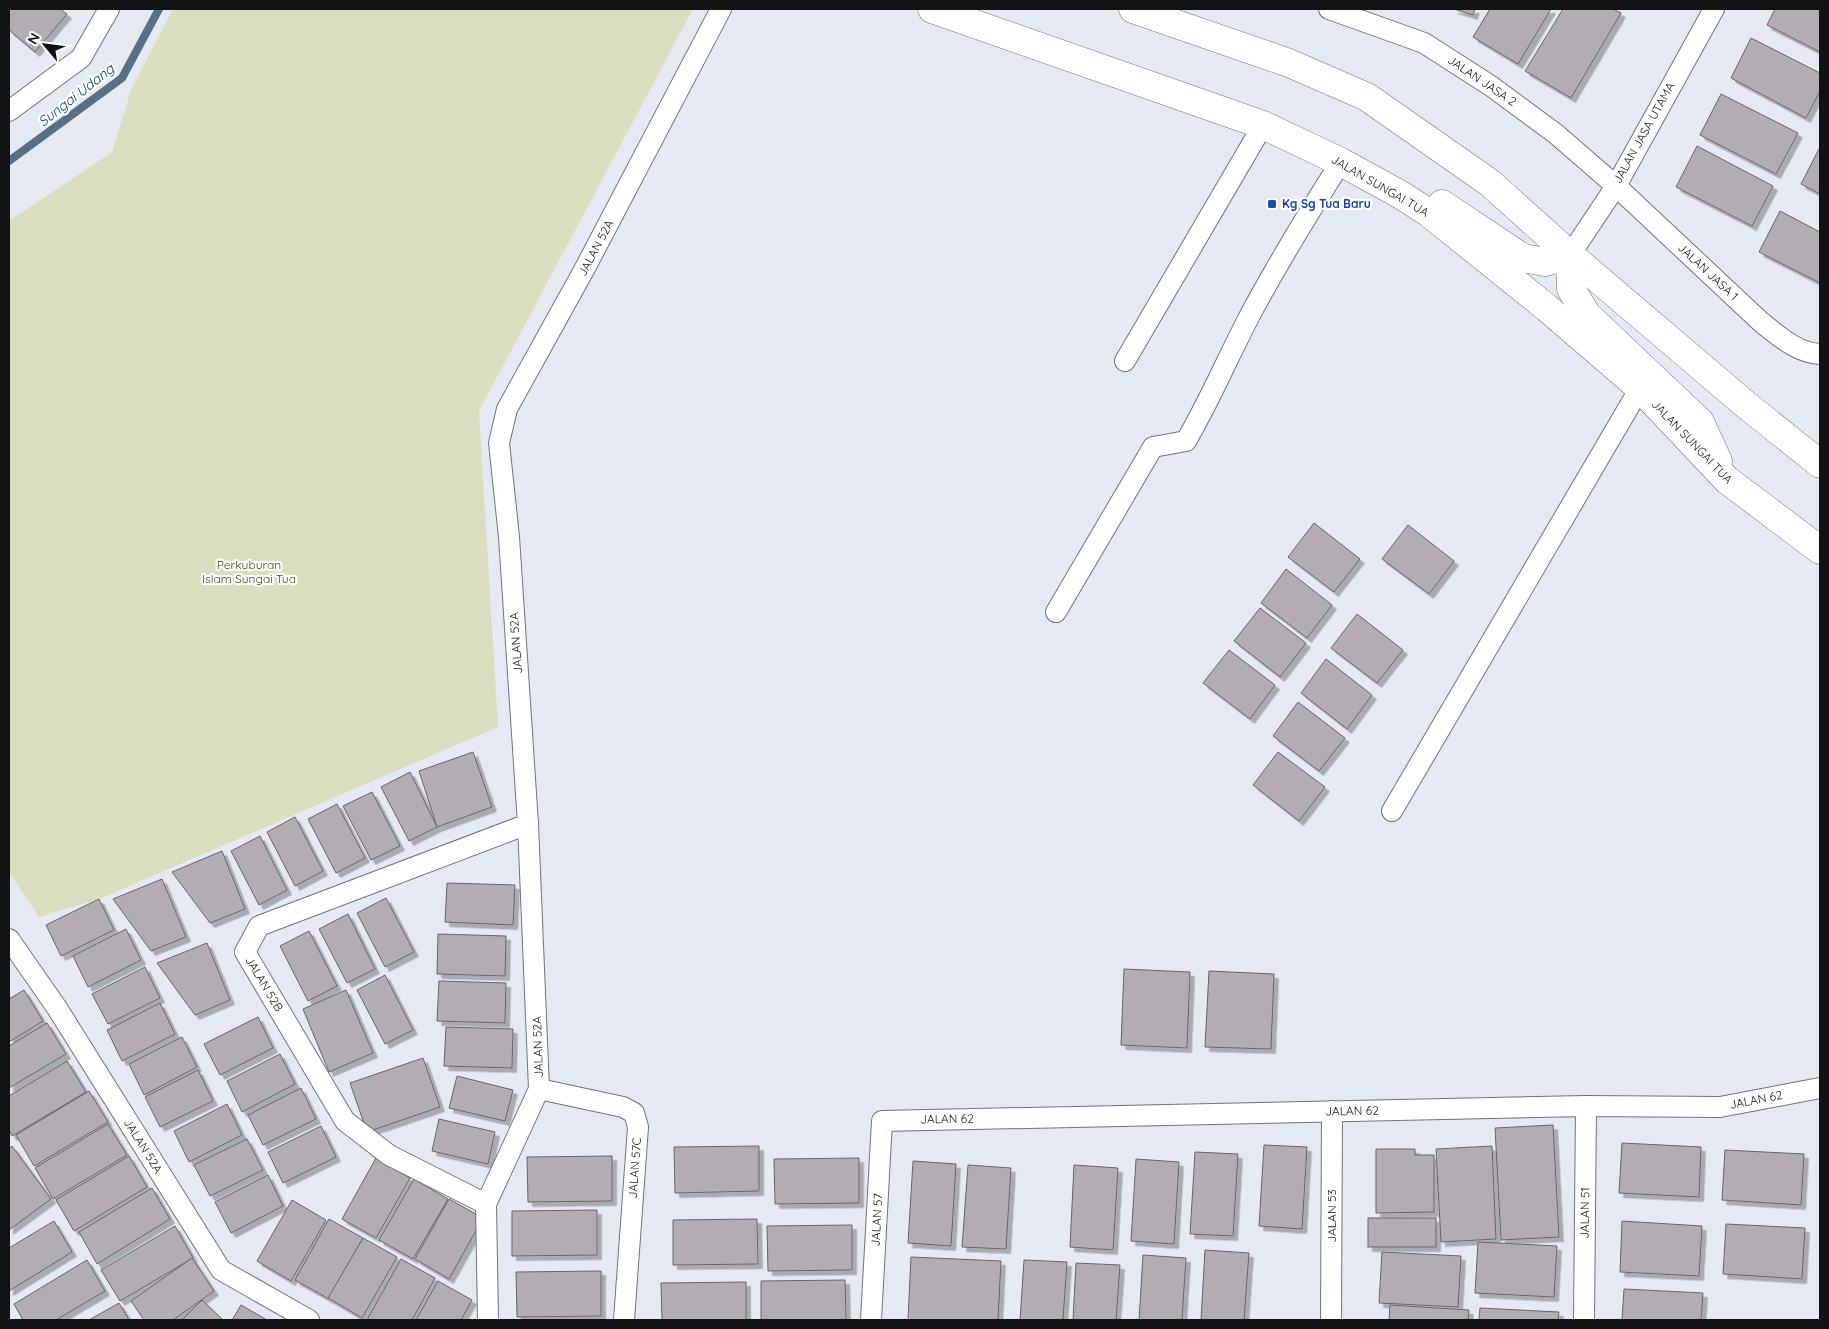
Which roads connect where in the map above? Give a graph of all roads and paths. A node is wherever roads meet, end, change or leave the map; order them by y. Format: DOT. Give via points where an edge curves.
graph roads {
  1 [pos="109,9"];
  2 [pos="721,9"];
  3 [pos="932,9"];
  4 [pos="1133,9"];
  5 [pos="1330,9"];
  6 [pos="1714,9"];
  7 [pos="9,111"];
  8 [pos="1263,125"];
  9 [pos="1341,162"];
  10 [pos="1370,179"];
  11 [pos="1616,186"];
  12 [pos="1570,255"];
  13 [pos="1813,354"];
  14 [pos="1125,361"];
  15 [pos="1640,388"];
  16 [pos="1820,464"];
  17 [pos="1727,480"];
  18 [pos="1820,550"];
  19 [pos="1056,612"];
  20 [pos="1392,811"];
  21 [pos="528,824"];
  22 [pos="9,939"];
  23 [pos="540,1088"];
  24 [pos="1820,1089"];
  25 [pos="1586,1106"];
  26 [pos="1332,1111"];
  27 [pos="882,1121"];
  28 [pos="486,1204"];
  29 [pos="309,1320"];
  30 [pos="488,1320"];
  31 [pos="624,1320"];
  32 [pos="871,1320"];
  33 [pos="1331,1320"];
  34 [pos="1584,1320"];
  1 -- 7 [label="street" via="81,58"];
  2 -- 21 [label="street, JALAN 52A" via="507,409 499,442 510,547"];
  3 -- 8 [label="main road, JALAN SUNGAI TUA"];
  4 -- 12 [label="main road" via="1289,63 1367,98 1470,168"];
  5 -- 11 [label="street, JALAN JASA 2" via="1424,43 1492,86 1556,134"];
  6 -- 11 [label="street, JALAN JASA UTAMA"];
  8 -- 9 [label="main road, JALAN SUNGAI TUA"];
  8 -- 14 [label="street"];
  9 -- 10 [label="main road, JALAN SUNGAI TUA"];
  9 -- 19 [label="street" via="1249,317 1186,441 1153,447"];
  10 -- 12 [label="main road" via="1427,194 1523,258 1545,262"];
  10 -- 15 [label="main road, JALAN SUNGAI TUA" via="1429,214 1547,308"];
  11 -- 12 [label="street, JALAN JASA UTAMA"];
  11 -- 13 [label="street, JALAN JASA 1" via="1761,322 1783,339"];
  12 -- 16 [label="main road"];
  12 -- 17 [label="main road" via="1571,289 1587,315 1700,422"];
  15 -- 17 [label="main road, JALAN SUNGAI TUA"];
  15 -- 20 [label="street"];
  17 -- 18 [label="main road, JALAN SUNGAI TUA"];
  21 -- 23 [label="street, JALAN 52A"];
  21 -- 28 [label="street, JALAN 52B" via="259,926 245,952 345,1121 389,1155"];
  22 -- 29 [label="street, JALAN 52A" via="57,1008 221,1270"];
  23 -- 28 [label="street, JALAN 52A"];
  23 -- 31 [label="street, JALAN 57C" via="623,1106 634,1113 638,1127"];
  24 -- 25 [label="street, JALAN 62" via="1720,1107"];
  25 -- 26 [label="street, JALAN 62"];
  25 -- 34 [label="street, JALAN 51"];
  26 -- 27 [label="street, JALAN 62"];
  26 -- 33 [label="street, JALAN 53"];
  27 -- 32 [label="street, JALAN 57"];
  28 -- 30 [label="street, JALAN 52A"];
}
